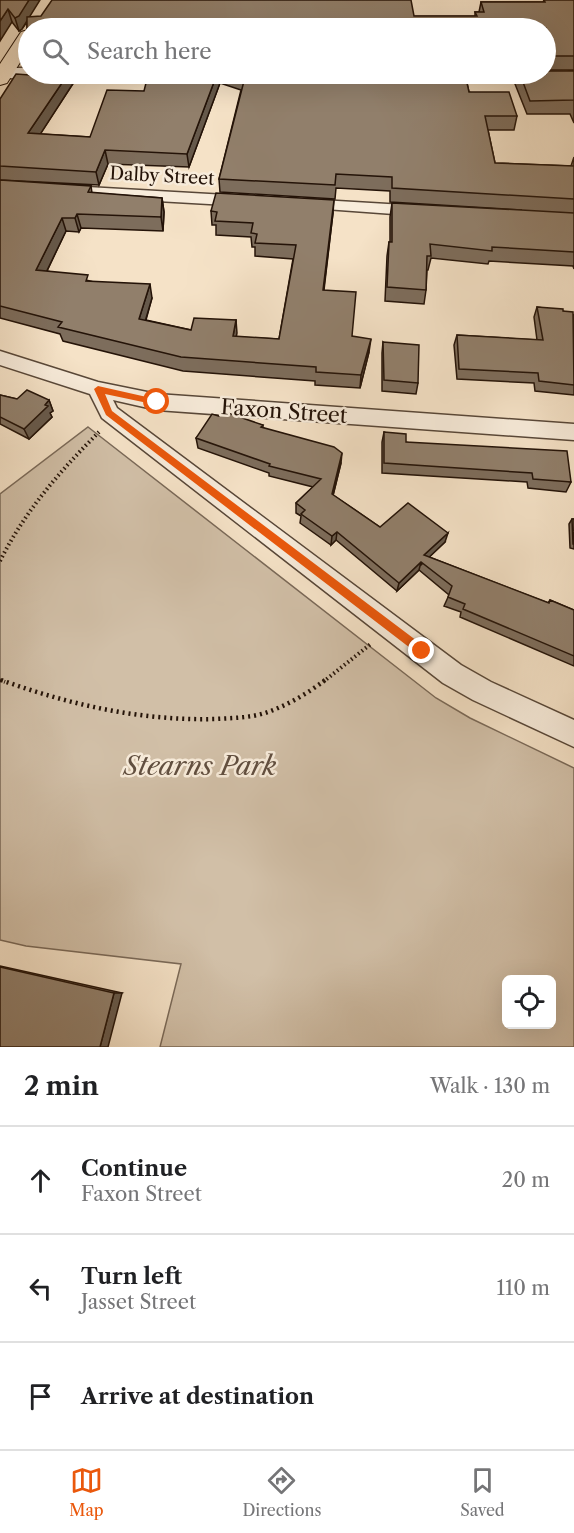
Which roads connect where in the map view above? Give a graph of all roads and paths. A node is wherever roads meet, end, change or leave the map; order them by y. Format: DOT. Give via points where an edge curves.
graph roads {
  1 [pos="18,50"];
  2 [pos="1,75"];
  3 [pos="18,75"];
  4 [pos="556,77"];
  5 [pos="574,77"];
  6 [pos="0,186"];
  7 [pos="263,202"];
  8 [pos="287,203"];
  9 [pos="442,212"];
  10 [pos="0,358"];
  11 [pos="98,389"];
  12 [pos="100,431"];
  13 [pos="574,432"];
  14 [pos="0,561"];
  15 [pos="391,627"];
  16 [pos="0,680"];
  17 [pos="574,734"];
  1 -- 2 [label="main road"];
  2 -- 3 [label="street"];
  4 -- 5 [label="street"];
  6 -- 7 [label="street, Dalby Street"];
  8 -- 9 [label="street"];
  10 -- 11 [label="street, Faxon Street"];
  11 -- 13 [label="street, Faxon Street" via="157,402"];
  11 -- 15 [label="street" via="109,413"];
  12 -- 14 [label="path" via="32,505"];
  15 -- 16 [label="path" via="306,693 254,715 181,719 125,715 77,706"];
  15 -- 17 [label="street" via="452,674"];
}
